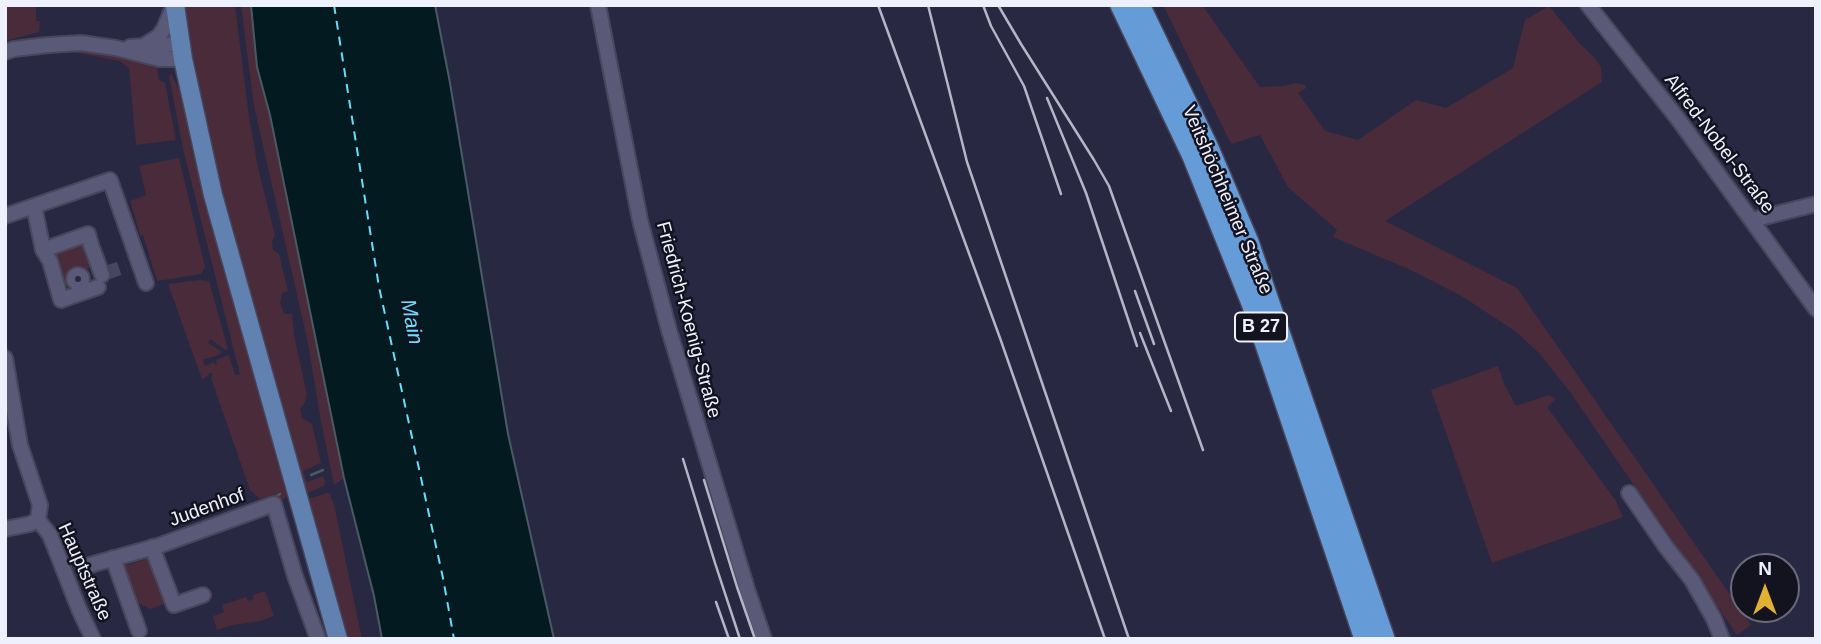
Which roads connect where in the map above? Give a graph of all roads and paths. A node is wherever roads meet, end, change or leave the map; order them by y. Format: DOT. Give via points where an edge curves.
graph roads {
  1 [pos="174,5"];
  2 [pos="598,5"];
  3 [pos="1121,5"];
  4 [pos="1588,5"];
  5 [pos="1140,13"];
  6 [pos="142,47"];
  7 [pos="116,48"];
  8 [pos="5,51"];
  9 [pos="182,52"];
  10 [pos="1816,204"];
  11 [pos="34,206"];
  12 [pos="5,216"];
  13 [pos="1752,220"];
  14 [pos="43,250"];
  15 [pos="97,269"];
  16 [pos="146,283"];
  17 [pos="58,289"];
  18 [pos="1816,309"];
  19 [pos="5,358"];
  20 [pos="1629,493"];
  21 [pos="38,520"];
  22 [pos="5,529"];
  23 [pos="152,547"];
  24 [pos="113,558"];
  25 [pos="90,565"];
  26 [pos="203,595"];
  27 [pos="139,632"];
  28 [pos="93,639"];
  29 [pos="318,639"];
  30 [pos="338,639"];
  31 [pos="764,639"];
  32 [pos="1365,639"];
  33 [pos="1384,639"];
  34 [pos="1722,639"];
  1 -- 6 [label="street" via="158,37"];
  1 -- 9 [label="main road"];
  2 -- 31 [label="street, Friedrich-Koenig-Straße" via="640,220"];
  3 -- 5 [label="highway, Veitshöchheimer Straße / B 27"];
  4 -- 13 [label="street, Alfred-Nobel-Straße"];
  5 -- 32 [label="highway, Veitshöchheimer Straße / B 27" via="1248,291"];
  5 -- 33 [label="highway, Veitshöchheimer Straße / B 27" via="1208,148 1248,242"];
  6 -- 7 [label="street"];
  6 -- 9 [label="street"];
  7 -- 8 [label="street" via="81,43"];
  7 -- 9 [label="street" via="159,60"];
  9 -- 30 [label="main road" via="213,195"];
  10 -- 13 [label="street"];
  11 -- 12 [label="street"];
  11 -- 14 [label="street"];
  11 -- 16 [label="street" via="110,180 132,264"];
  13 -- 18 [label="street, Alfred-Nobel-Straße"];
  14 -- 15 [label="street" via="88,234"];
  14 -- 17 [label="street"];
  15 -- 17 [label="street"];
  15 -- 17 [label="street" via="61,300"];
  19 -- 21 [label="street, Hauptstraße" via="20,445 40,505"];
  20 -- 34 [label="street" via="1692,580"];
  21 -- 22 [label="street"];
  21 -- 28 [label="street, Hauptstraße" via="70,572 79,610"];
  23 -- 24 [label="street, Judenhof"];
  23 -- 26 [label="street, Judenhof" via="174,605"];
  23 -- 29 [label="street, Judenhof" via="274,504"];
  24 -- 25 [label="street, Judenhof"];
  24 -- 27 [label="street"];
}
